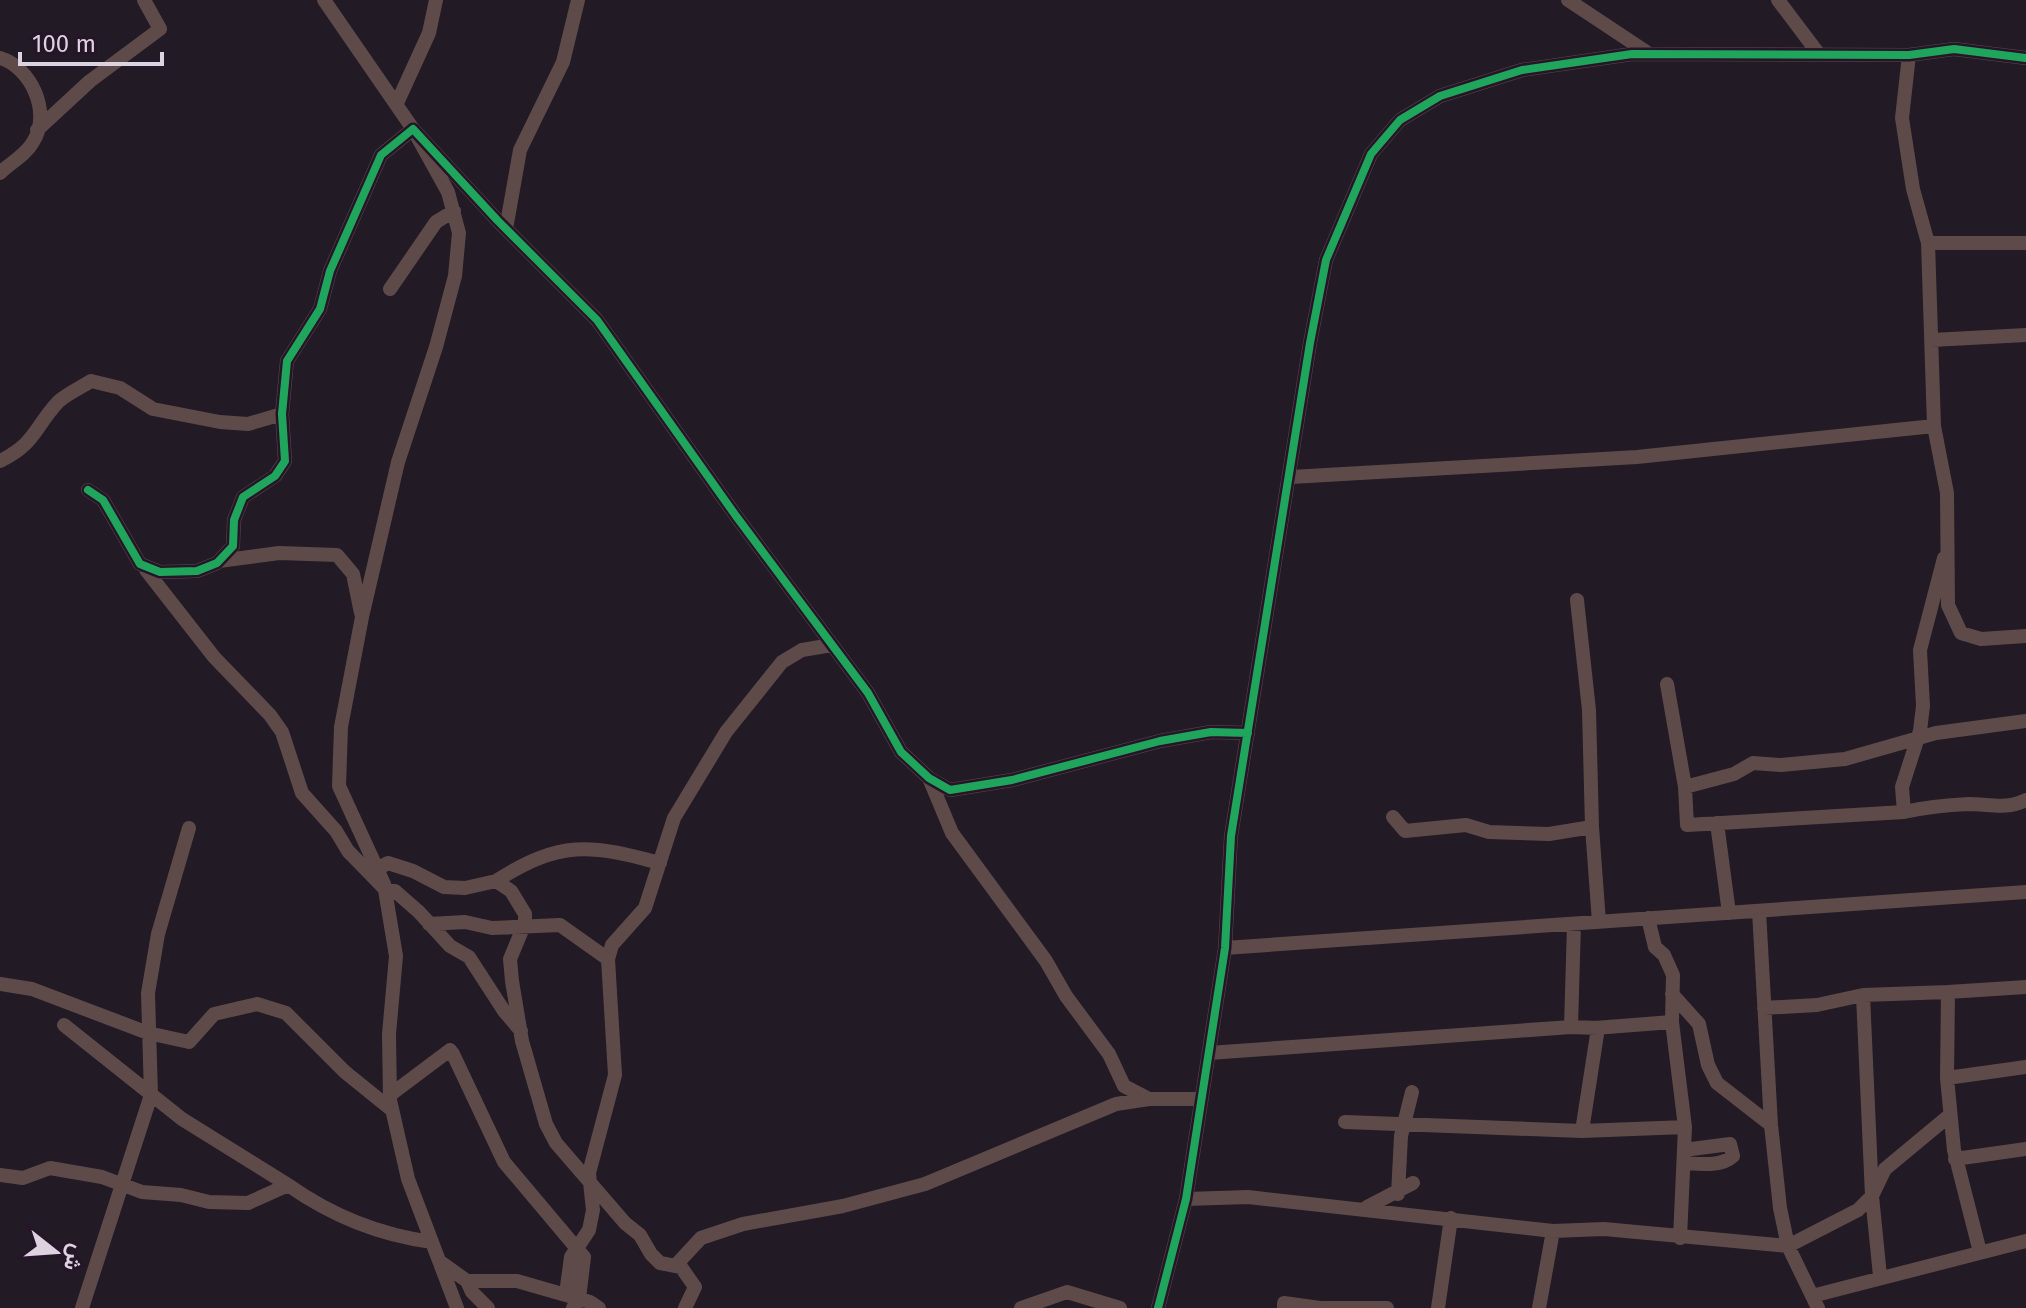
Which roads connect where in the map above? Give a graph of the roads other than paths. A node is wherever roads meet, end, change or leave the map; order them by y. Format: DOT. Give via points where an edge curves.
graph roads {
  1 [pos="144,0"];
  2 [pos="324,0"];
  3 [pos="436,0"];
  4 [pos="578,0"];
  5 [pos="1568,0"];
  6 [pos="1778,0"];
  7 [pos="1648,53"];
  8 [pos="1818,53"];
  9 [pos="1909,55"];
  10 [pos="0,58"];
  11 [pos="2026,58"];
  12 [pos="397,103"];
  13 [pos="413,129"];
  14 [pos="37,130"];
  15 [pos="0,173"];
  16 [pos="454,211"];
  17 [pos="506,229"];
  18 [pos="1928,243"];
  19 [pos="2026,243"];
  20 [pos="390,289"];
  21 [pos="2026,335"];
  22 [pos="1932,340"];
  23 [pos="282,414"];
  24 [pos="1934,426"];
  25 [pos="0,461"];
  26 [pos="1291,477"];
  27 [pos="88,490"];
  28 [pos="1948,548"];
  29 [pos="219,561"];
  30 [pos="140,564"];
  31 [pos="1577,600"];
  32 [pos="362,617"];
  33 [pos="2026,636"];
  34 [pos="832,645"];
  35 [pos="1667,684"];
  36 [pos="2026,721"];
  37 [pos="1248,733"];
  38 [pos="1918,739"];
  39 [pos="929,778"];
  40 [pos="1685,787"];
  41 [pos="2026,800"];
  42 [pos="1904,812"];
  43 [pos="1393,817"];
  44 [pos="1717,823"];
  45 [pos="1592,827"];
  46 [pos="189,828"];
  47 [pos="660,863"];
  48 [pos="377,869"];
  49 [pos="496,881"];
  50 [pos="385,889"];
  51 [pos="2026,892"];
  52 [pos="1759,911"];
  53 [pos="1729,913"];
  54 [pos="1648,918"];
  55 [pos="1599,922"];
  56 [pos="429,924"];
  57 [pos="1574,924"];
  58 [pos="524,926"];
  59 [pos="1225,948"];
  60 [pos="608,959"];
  61 [pos="0,984"];
  62 [pos="2026,987"];
  63 [pos="1948,992"];
  64 [pos="1672,994"];
  65 [pos="1863,995"];
  66 [pos="1764,1008"];
  67 [pos="1672,1022"];
  68 [pos="64,1025"];
  69 [pos="1571,1027"];
  70 [pos="1595,1028"];
  71 [pos="521,1031"];
  72 [pos="148,1033"];
  73 [pos="1209,1053"];
  74 [pos="2026,1067"];
  75 [pos="1947,1078"];
  76 [pos="1412,1092"];
  77 [pos="151,1095"];
  78 [pos="1149,1099"];
  79 [pos="1201,1099"];
  80 [pos="391,1103"];
  81 [pos="1950,1115"];
  82 [pos="1345,1122"];
  83 [pos="1403,1125"];
  84 [pos="1771,1125"];
  85 [pos="1685,1127"];
  86 [pos="1582,1131"];
  87 [pos="2026,1149"];
  88 [pos="1955,1159"];
  89 [pos="0,1175"];
  90 [pos="589,1182"];
  91 [pos="1413,1183"];
  92 [pos="120,1184"];
  93 [pos="288,1185"];
  94 [pos="1398,1194"];
  95 [pos="1872,1196"];
  96 [pos="1186,1199"];
  97 [pos="1362,1208"];
  98 [pos="1451,1218"];
  99 [pos="1553,1231"];
  100 [pos="1680,1238"];
  101 [pos="2026,1241"];
  102 [pos="432,1242"];
  103 [pos="577,1246"];
  104 [pos="1788,1246"];
  105 [pos="1980,1252"];
  106 [pos="439,1261"];
  107 [pos="675,1266"];
  108 [pos="1880,1276"];
  109 [pos="467,1281"];
  110 [pos="573,1300"];
  111 [pos="1816,1305"];
  112 [pos="82,1308"];
  113 [pos="457,1308"];
  114 [pos="488,1308"];
  115 [pos="599,1308"];
  116 [pos="685,1308"];
  117 [pos="1021,1308"];
  118 [pos="1120,1308"];
  119 [pos="1158,1308"];
  120 [pos="1284,1308"];
  121 [pos="1387,1308"];
  122 [pos="1438,1308"];
  123 [pos="1539,1308"];
  1 -- 14 [label="street" via="160,29 90,81"];
  2 -- 12 [label="street"];
  3 -- 12 [label="street" via="429,33"];
  4 -- 17 [label="street" via="563,62 520,150"];
  5 -- 7 [label="street"];
  6 -- 8 [label="street"];
  7 -- 8 [label="street"];
  7 -- 26 [label="street" via="1522,70 1440,96 1400,120 1371,154 1326,260"];
  8 -- 9 [label="street"];
  9 -- 11 [label="street" via="1954,49"];
  9 -- 18 [label="street" via="1902,118"];
  10 -- 14 [label="street" via="15,62 29,76 37,99"];
  12 -- 13 [label="street"];
  13 -- 16 [label="street"];
  13 -- 17 [label="street"];
  13 -- 23 [label="street" via="381,155 367,184 330,271 320,309 287,361"];
  14 -- 15 [label="street" via="34,142"];
  16 -- 20 [label="street" via="436,222"];
  16 -- 32 [label="street" via="459,233 455,276 398,462"];
  17 -- 34 [label="street" via="597,320"];
  18 -- 19 [label="street"];
  18 -- 22 [label="street"];
  21 -- 22 [label="street"];
  22 -- 24 [label="street"];
  23 -- 25 [label="street" via="248,424 220,422 153,409 120,388 91,381 60,400 36,436"];
  23 -- 29 [label="street" via="285,461 275,476 243,497 234,520 233,546"];
  24 -- 26 [label="street" via="1637,457"];
  24 -- 28 [label="street" via="1947,493"];
  26 -- 37 [label="street"];
  27 -- 30 [label="street" via="103,500"];
  28 -- 33 [label="street" via="1948,605 1961,633 1981,639"];
  28 -- 38 [label="street" via="1920,650 1923,706"];
  29 -- 30 [label="street" via="197,571 160,572"];
  29 -- 32 [label="street" via="279,553 337,555 353,574"];
  30 -- 50 [label="street" via="214,657 270,715 282,732 302,793"];
  31 -- 45 [label="street" via="1589,710"];
  32 -- 48 [label="street" via="341,727 339,786"];
  34 -- 39 [label="street" via="868,693 901,752"];
  34 -- 47 [label="street" via="802,650 782,662 753,695 674,818"];
  35 -- 40 [label="street"];
  36 -- 38 [label="street"];
  37 -- 39 [label="street" via="1211,732 1160,741 1012,780 950,790"];
  37 -- 59 [label="street" via="1231,836"];
  38 -- 40 [label="street" via="1845,759 1753,763 1734,774"];
  38 -- 42 [label="street" via="1902,787"];
  39 -- 78 [label="street" via="952,833 1046,961 1109,1054 1124,1086"];
  40 -- 44 [label="street" via="1687,825"];
  41 -- 42 [label="street" via="2013,807 1973,804"];
  42 -- 44 [label="street"];
  43 -- 45 [label="street" via="1405,831 1466,825 1489,832 1549,834"];
  44 -- 53 [label="street"];
  45 -- 55 [label="street"];
  46 -- 72 [label="street" via="158,934 148,993"];
  47 -- 49 [label="street" via="612,849 581,848 548,853"];
  47 -- 60 [label="street" via="645,908 612,945"];
  48 -- 49 [label="street" via="388,863 444,887"];
  48 -- 50 [label="street"];
  49 -- 58 [label="street" via="519,902"];
  50 -- 56 [label="street" via="395,891"];
  50 -- 80 [label="street" via="396,956 389,1034"];
  51 -- 52 [label="street"];
  52 -- 53 [label="street"];
  52 -- 66 [label="street"];
  53 -- 54 [label="street"];
  54 -- 55 [label="street"];
  54 -- 64 [label="street" via="1655,947 1673,975"];
  55 -- 57 [label="street"];
  56 -- 58 [label="street"];
  56 -- 71 [label="street" via="476,965"];
  57 -- 59 [label="street"];
  57 -- 69 [label="street"];
  58 -- 60 [label="street" via="560,925"];
  58 -- 71 [label="street" via="510,959"];
  59 -- 73 [label="street"];
  60 -- 90 [label="street" via="615,1075"];
  61 -- 72 [label="street" via="32,989"];
  62 -- 63 [label="street"];
  63 -- 65 [label="street"];
  63 -- 75 [label="street"];
  64 -- 67 [label="street"];
  64 -- 84 [label="street" via="1699,1024 1717,1083"];
  65 -- 66 [label="street"];
  65 -- 95 [label="street"];
  66 -- 84 [label="street"];
  67 -- 70 [label="street"];
  67 -- 85 [label="street"];
  68 -- 77 [label="street"];
  69 -- 70 [label="street"];
  69 -- 73 [label="street"];
  70 -- 86 [label="street"];
  71 -- 90 [label="street" via="546,1124"];
  72 -- 77 [label="street"];
  72 -- 80 [label="street" via="189,1042 214,1014 257,1004 286,1013 345,1072"];
  73 -- 79 [label="street"];
  74 -- 75 [label="street"];
  75 -- 81 [label="street"];
  76 -- 83 [label="street"];
  77 -- 92 [label="street"];
  77 -- 93 [label="street"];
  78 -- 79 [label="street"];
  78 -- 107 [label="street" via="1116,1104 925,1184 701,1238"];
  79 -- 96 [label="street"];
  80 -- 102 [label="street" via="408,1179"];
  80 -- 103 [label="street" via="450,1050 504,1162"];
  81 -- 88 [label="street"];
  81 -- 95 [label="street" via="1885,1169"];
  82 -- 83 [label="street"];
  83 -- 86 [label="street"];
  83 -- 94 [label="street"];
  84 -- 104 [label="street"];
  85 -- 86 [label="street"];
  85 -- 100 [label="street"];
  87 -- 88 [label="street"];
  88 -- 105 [label="street"];
  89 -- 92 [label="street" via="23,1178 50,1168"];
  90 -- 103 [label="street" via="593,1210 589,1230"];
  90 -- 107 [label="street" via="660,1263"];
  91 -- 94 [label="street"];
  92 -- 93 [label="street" via="209,1202 248,1203"];
  92 -- 112 [label="street"];
  93 -- 102 [label="street" via="313,1203 390,1236"];
  94 -- 97 [label="street"];
  95 -- 104 [label="street" via="1858,1210"];
  95 -- 108 [label="street"];
  96 -- 97 [label="street" via="1248,1197"];
  96 -- 119 [label="street"];
  97 -- 98 [label="street"];
  98 -- 99 [label="street"];
  98 -- 122 [label="street"];
  99 -- 100 [label="street" via="1604,1229"];
  99 -- 123 [label="street"];
  100 -- 104 [label="street"];
  101 -- 105 [label="street"];
  102 -- 106 [label="street"];
  103 -- 110 [label="street" via="584,1257"];
  104 -- 111 [label="street"];
  105 -- 108 [label="street"];
  106 -- 109 [label="street"];
  106 -- 113 [label="street"];
  107 -- 116 [label="street" via="690,1275 695,1287"];
  108 -- 111 [label="street"];
  109 -- 110 [label="street" via="517,1281"];
  109 -- 114 [label="street"];
  110 -- 115 [label="street"];
  117 -- 118 [label="street" via="1067,1292"];
  120 -- 121 [label="street" via="1284,1303"];
}
